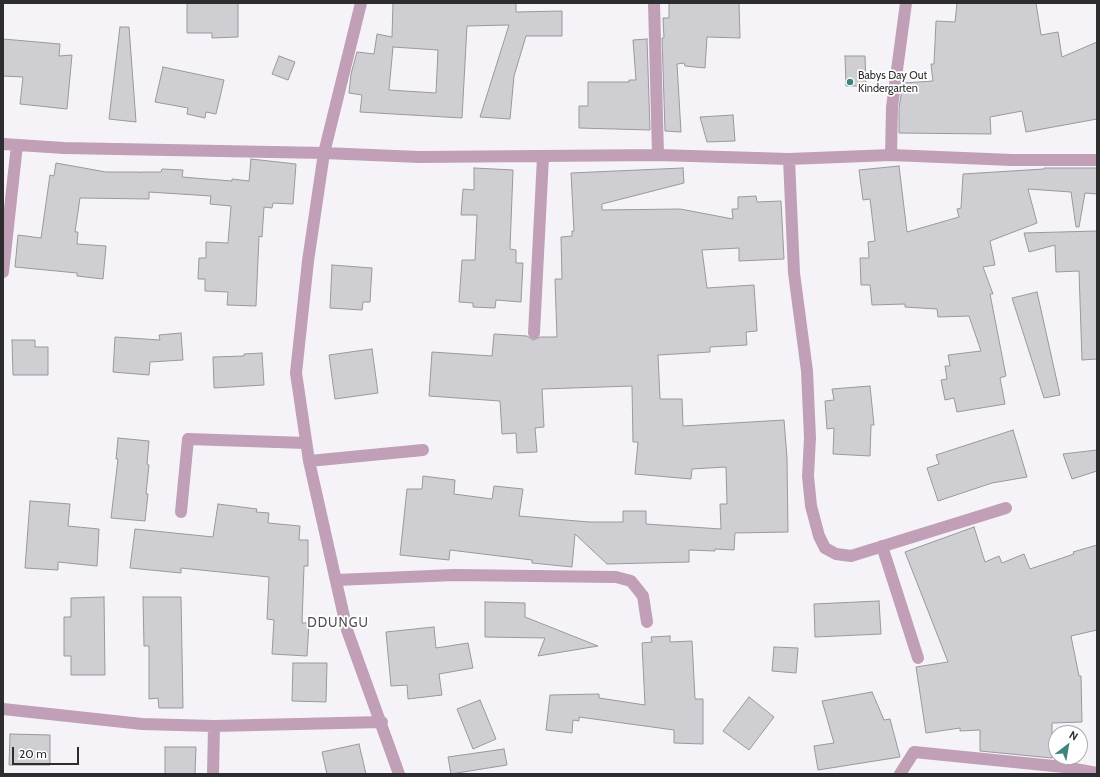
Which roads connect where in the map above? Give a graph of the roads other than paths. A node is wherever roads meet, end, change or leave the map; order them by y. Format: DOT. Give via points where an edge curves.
graph roads {
  1 [pos="361,3"];
  2 [pos="654,3"];
  3 [pos="906,3"];
  4 [pos="3,144"];
  5 [pos="17,145"];
  6 [pos="324,153"];
  7 [pos="658,155"];
  8 [pos="890,155"];
  9 [pos="543,157"];
  10 [pos="789,159"];
  11 [pos="1097,160"];
  12 [pos="3,272"];
  13 [pos="534,333"];
  14 [pos="306,443"];
  15 [pos="423,450"];
  16 [pos="309,461"];
  17 [pos="1006,508"];
  18 [pos="181,512"];
  19 [pos="882,546"];
  20 [pos="336,580"];
  21 [pos="647,622"];
  22 [pos="918,658"];
  23 [pos="3,709"];
  24 [pos="382,722"];
  25 [pos="214,726"];
  26 [pos="1097,773"];
  27 [pos="213,774"];
  28 [pos="399,774"];
  29 [pos="900,774"];
  1 -- 6 [label="street"];
  2 -- 7 [label="street"];
  3 -- 8 [label="street" via="892,106"];
  4 -- 5 [label="street"];
  5 -- 6 [label="street"];
  5 -- 12 [label="street"];
  6 -- 9 [label="street" via="398,157"];
  6 -- 14 [label="street" via="308,261 296,373"];
  7 -- 9 [label="street"];
  7 -- 10 [label="street"];
  8 -- 10 [label="street"];
  8 -- 11 [label="street" via="1012,160"];
  9 -- 13 [label="street"];
  10 -- 19 [label="street" via="794,273 807,371 810,438 808,476 818,536 825,548 836,554 851,556"];
  14 -- 16 [label="street"];
  14 -- 18 [label="street" via="188,439"];
  15 -- 16 [label="street"];
  16 -- 20 [label="street"];
  17 -- 19 [label="street"];
  19 -- 22 [label="street"];
  20 -- 21 [label="street" via="454,575 616,577 631,581 643,596"];
  20 -- 24 [label="street" via="347,630"];
  23 -- 25 [label="street" via="142,724"];
  24 -- 25 [label="street"];
  24 -- 28 [label="street"];
  25 -- 27 [label="street"];
  26 -- 29 [label="street" via="1064,767 914,752"];
}
